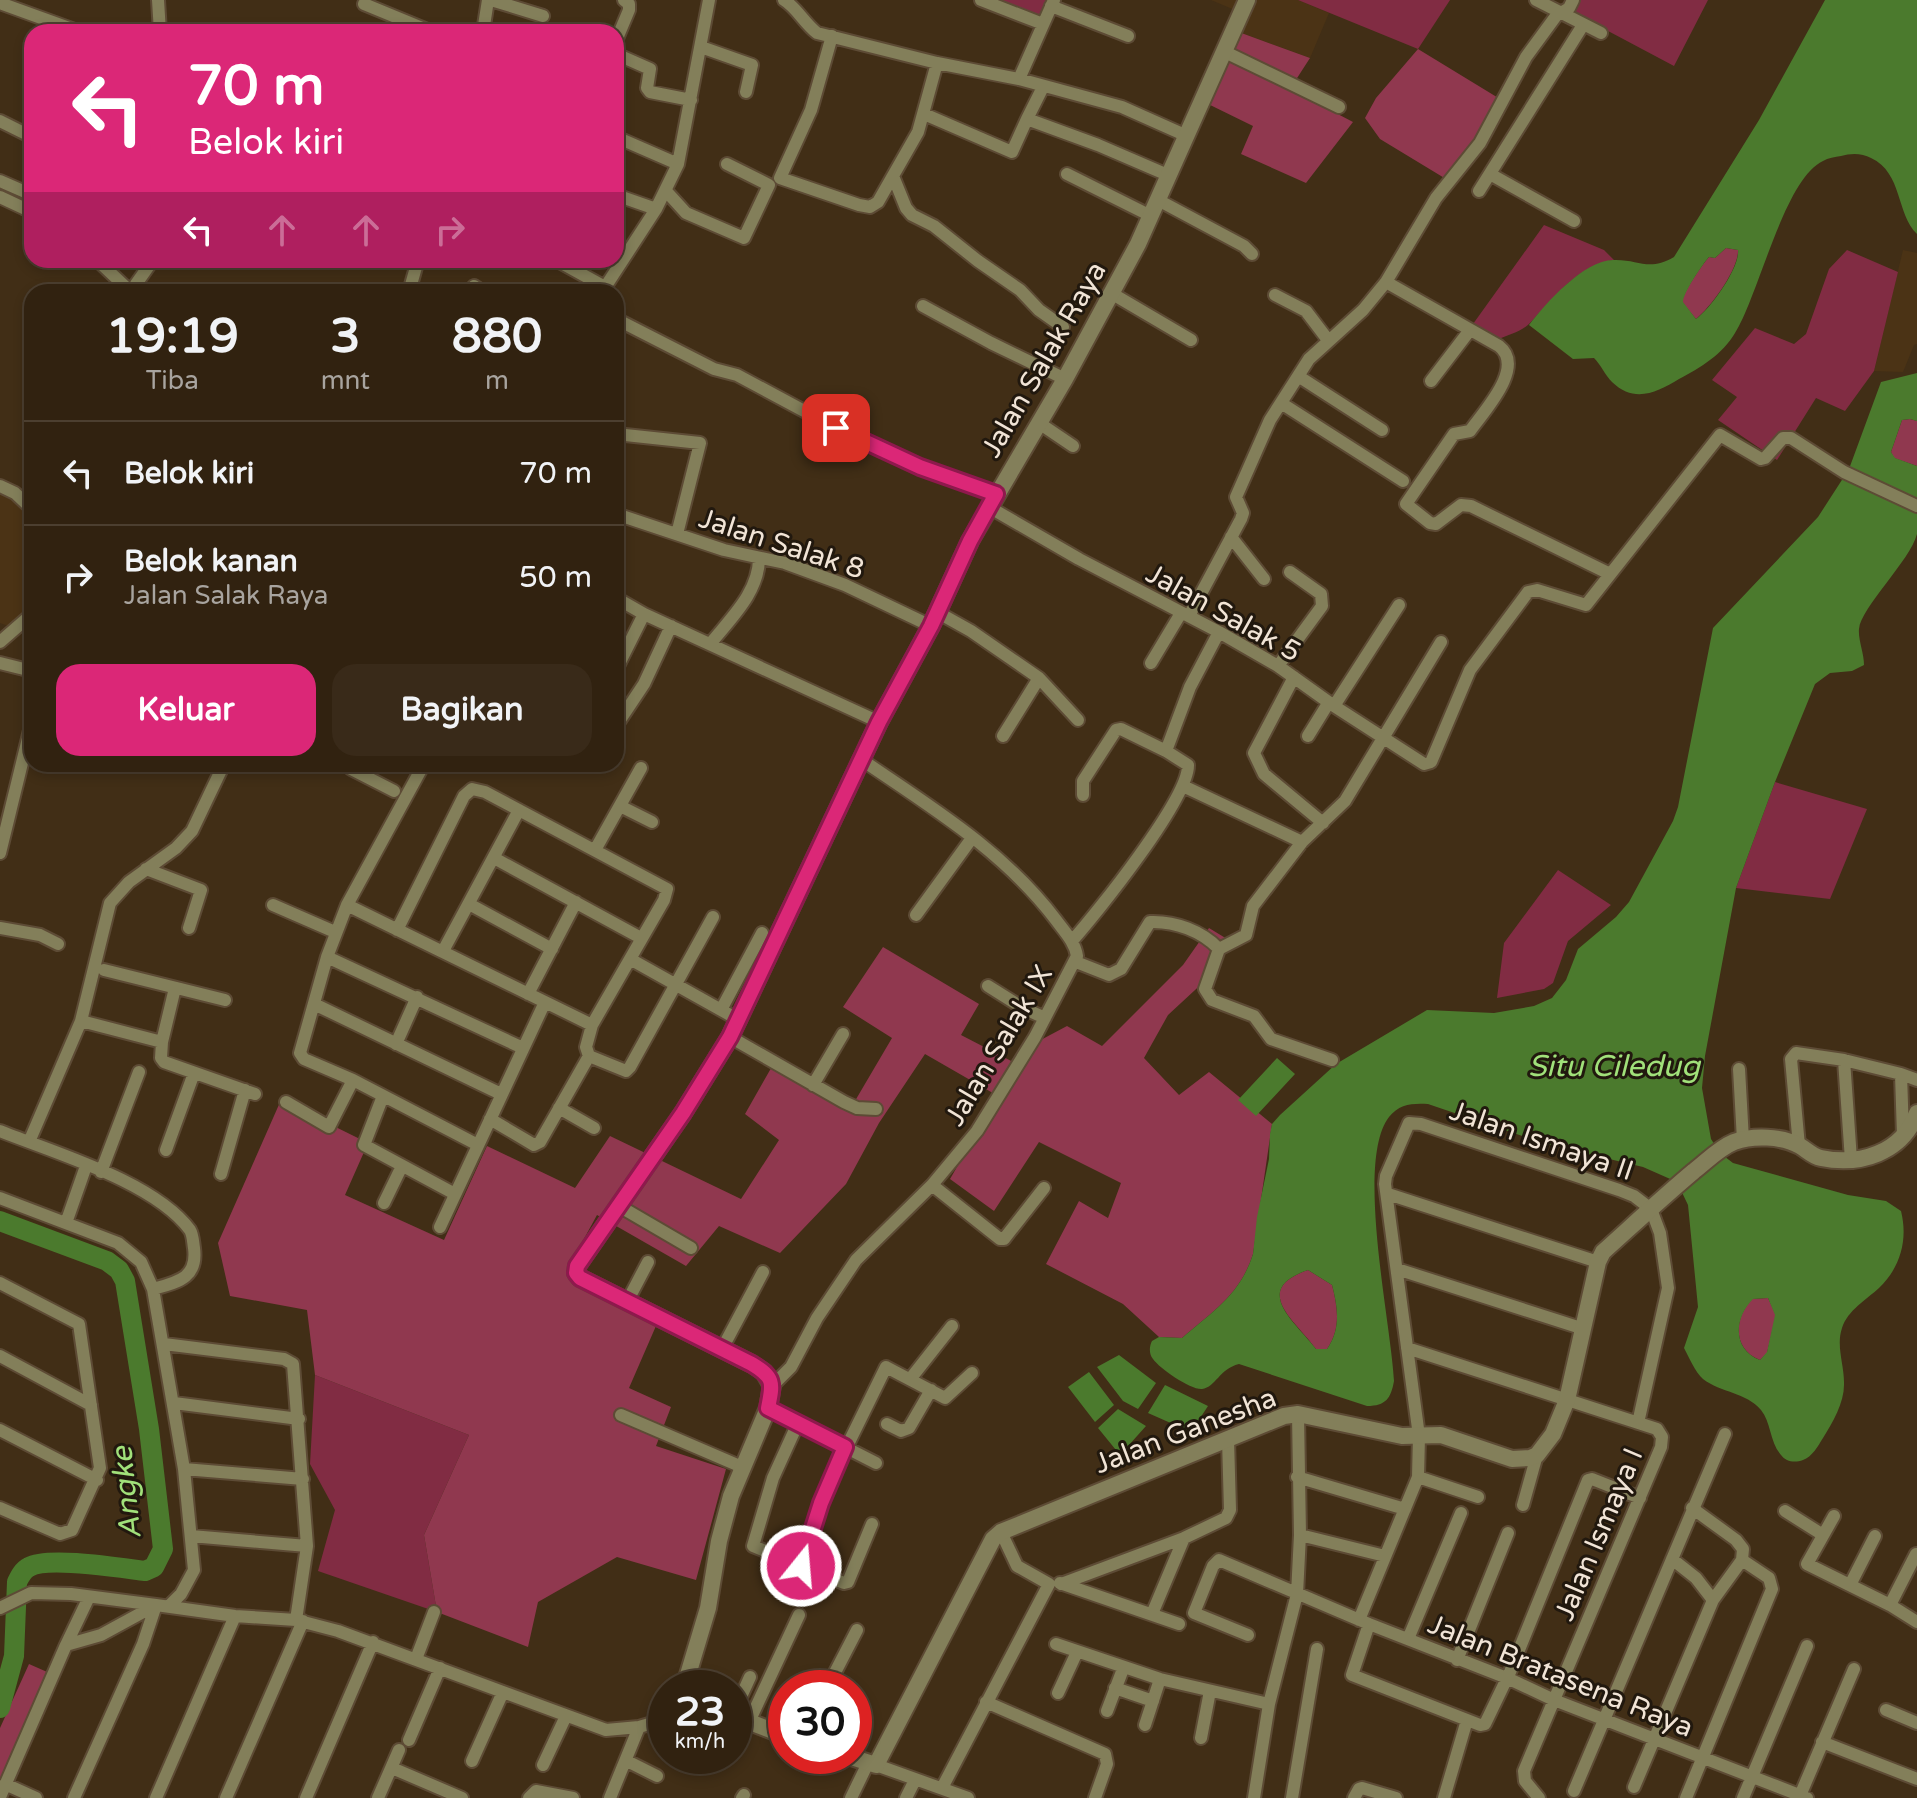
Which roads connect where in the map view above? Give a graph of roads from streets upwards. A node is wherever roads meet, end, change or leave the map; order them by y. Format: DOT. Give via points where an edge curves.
graph roads {
  1 [pos="158,0"];
  2 [pos="490,0"];
  3 [pos="624,0"];
  4 [pos="709,0"];
  5 [pos="784,0"];
  6 [pos="981,0"];
  7 [pos="1247,0"];
  8 [pos="1536,0"];
  9 [pos="1573,0"];
  10 [pos="0,3"];
  11 [pos="1053,3"];
  12 [pos="364,4"];
  13 [pos="1561,13"];
  14 [pos="543,16"];
  15 [pos="58,24"];
  16 [pos="160,24"];
  17 [pos="413,24"];
  18 [pos="485,24"];
  19 [pos="623,24"];
  20 [pos="1043,24"];
  21 [pos="1583,25"];
  22 [pos="1601,33"];
  23 [pos="832,36"];
  24 [pos="1128,36"];
  25 [pos="701,47"];
  26 [pos="1223,51"];
  27 [pos="624,58"];
  28 [pos="937,63"];
  29 [pos="1019,79"];
  30 [pos="1043,87"];
  31 [pos="746,92"];
  32 [pos="691,100"];
  33 [pos="1339,107"];
  34 [pos="924,114"];
  35 [pos="1027,119"];
  36 [pos="0,121"];
  37 [pos="24,133"];
  38 [pos="1187,136"];
  39 [pos="624,140"];
  40 [pos="678,164"];
  41 [pos="727,164"];
  42 [pos="1067,174"];
  43 [pos="1490,174"];
  44 [pos="893,176"];
  45 [pos="1170,176"];
  46 [pos="0,181"];
  47 [pos="24,191"];
  48 [pos="666,191"];
  49 [pos="1479,191"];
  50 [pos="0,197"];
  51 [pos="624,198"];
  52 [pos="1158,200"];
  53 [pos="24,208"];
  54 [pos="656,209"];
  55 [pos="1151,216"];
  56 [pos="1574,221"];
  57 [pos="1252,254"];
  58 [pos="624,259"];
  59 [pos="106,268"];
  60 [pos="147,268"];
  61 [pos="569,268"];
  62 [pos="1386,282"];
  63 [pos="125,284"];
  64 [pos="135,284"];
  65 [pos="594,284"];
  66 [pos="1111,293"];
  67 [pos="1275,295"];
  68 [pos="923,306"];
  69 [pos="624,323"];
  70 [pos="1063,327"];
  71 [pos="1470,330"];
  72 [pos="1191,340"];
  73 [pos="1328,340"];
  74 [pos="1298,376"];
  75 [pos="1065,379"];
  76 [pos="1431,381"];
  77 [pos="1281,403"];
  78 [pos="1039,423"];
  79 [pos="1382,430"];
  80 [pos="624,435"];
  81 [pos="1073,446"];
  82 [pos="1403,481"];
  83 [pos="0,486"];
  84 [pos="992,500"];
  85 [pos="24,501"];
  86 [pos="1917,506"];
  87 [pos="624,517"];
  88 [pos="677,534"];
  89 [pos="1231,537"];
  90 [pos="759,558"];
  91 [pos="1290,572"];
  92 [pos="1610,574"];
  93 [pos="1264,579"];
  94 [pos="624,603"];
  95 [pos="1399,605"];
  96 [pos="644,614"];
  97 [pos="1185,614"];
  98 [pos="934,619"];
  99 [pos="24,621"];
  100 [pos="671,626"];
  101 [pos="1219,632"];
  102 [pos="0,642"];
  103 [pos="1441,642"];
  104 [pos="711,643"];
  105 [pos="624,654"];
  106 [pos="0,663"];
  107 [pos="1151,663"];
  108 [pos="1278,666"];
  109 [pos="24,669"];
  110 [pos="1294,677"];
  111 [pos="1039,678"];
  112 [pos="1331,704"];
  113 [pos="624,714"];
  114 [pos="1078,720"];
  115 [pos="879,722"];
  116 [pos="1003,736"];
  117 [pos="1308,736"];
  118 [pos="1385,738"];
  119 [pos="1166,751"];
  120 [pos="24,755"];
  121 [pos="862,760"];
  122 [pos="641,768"];
  123 [pos="220,772"];
  124 [pos="357,772"];
  125 [pos="420,772"];
  126 [pos="1183,786"];
  127 [pos="394,791"];
  128 [pos="1083,795"];
  129 [pos="620,806"];
  130 [pos="519,810"];
  131 [pos="652,822"];
  132 [pos="1323,823"];
  133 [pos="972,838"];
  134 [pos="1302,842"];
  135 [pos="595,850"];
  136 [pos="0,853"];
  137 [pos="494,858"];
  138 [pos="146,869"];
  139 [pos="576,902"];
  140 [pos="469,904"];
  141 [pos="273,905"];
  142 [pos="347,905"];
  143 [pos="916,915"];
  144 [pos="713,917"];
  145 [pos="0,928"];
  146 [pos="189,928"];
  147 [pos="397,930"];
  148 [pos="335,932"];
  149 [pos="762,933"];
  150 [pos="641,938"];
  151 [pos="1072,941"];
  152 [pos="58,944"];
  153 [pos="552,949"];
  154 [pos="1219,949"];
  155 [pos="443,951"];
  156 [pos="327,957"];
  157 [pos="630,959"];
  158 [pos="1076,962"];
  159 [pos="104,970"];
  160 [pos="676,985"];
  161 [pos="988,986"];
  162 [pos="175,988"];
  163 [pos="528,994"];
  164 [pos="417,997"];
  165 [pos="225,1000"];
  166 [pos="545,1002"];
  167 [pos="314,1004"];
  168 [pos="721,1010"];
  169 [pos="1045,1018"];
  170 [pos="739,1020"];
  171 [pos="81,1021"];
  172 [pos="592,1025"];
  173 [pos="843,1034"];
  174 [pos="730,1037"];
  175 [pos="162,1042"];
  176 [pos="396,1044"];
  177 [pos="523,1048"];
  178 [pos="589,1056"];
  179 [pos="1332,1060"];
  180 [pos="1844,1060"];
  181 [pos="1739,1069"];
  182 [pos="139,1072"];
  183 [pos="194,1073"];
  184 [pos="1901,1074"];
  185 [pos="353,1080"];
  186 [pos="1917,1080"];
  187 [pos="813,1085"];
  188 [pos="501,1094"];
  189 [pos="383,1096"];
  190 [pos="286,1102"];
  191 [pos="559,1108"];
  192 [pos="876,1109"];
  193 [pos="1917,1113"];
  194 [pos="490,1119"];
  195 [pos="594,1128"];
  196 [pos="0,1131"];
  197 [pos="1903,1135"];
  198 [pos="1743,1140"];
  199 [pos="29,1142"];
  200 [pos="478,1145"];
  201 [pos="1799,1146"];
  202 [pos="166,1150"];
  203 [pos="1851,1160"];
  204 [pos="86,1166"];
  205 [pos="402,1166"];
  206 [pos="101,1172"];
  207 [pos="221,1174"];
  208 [pos="932,1185"];
  209 [pos="1044,1188"];
  210 [pos="455,1194"];
  211 [pos="1388,1194"];
  212 [pos="0,1198"];
  213 [pos="384,1203"];
  214 [pos="619,1206"];
  215 [pos="1651,1209"];
  216 [pos="66,1223"];
  217 [pos="440,1227"];
  218 [pos="691,1248"];
  219 [pos="648,1262"];
  220 [pos="1598,1262"];
  221 [pos="1397,1269"];
  222 [pos="763,1272"];
  223 [pos="0,1283"];
  224 [pos="153,1289"];
  225 [pos="627,1302"];
  226 [pos="952,1326"];
  227 [pos="1584,1329"];
  228 [pos="164,1344"];
  229 [pos="1407,1348"];
  230 [pos="722,1349"];
  231 [pos="0,1356"];
  232 [pos="972,1373"];
  233 [pos="911,1378"];
  234 [pos="772,1386"];
  235 [pos="931,1390"];
  236 [pos="1567,1400"];
  237 [pos="174,1403"];
  238 [pos="91,1405"];
  239 [pos="768,1408"];
  240 [pos="1298,1414"];
  241 [pos="621,1415"];
  242 [pos="299,1419"];
  243 [pos="798,1423"];
  244 [pos="1638,1423"];
  245 [pos="887,1424"];
  246 [pos="0,1430"];
  247 [pos="1725,1434"];
  248 [pos="1419,1436"];
  249 [pos="1228,1439"];
  250 [pos="845,1447"];
  251 [pos="1537,1455"];
  252 [pos="876,1463"];
  253 [pos="742,1467"];
  254 [pos="184,1469"];
  255 [pos="1297,1477"];
  256 [pos="1418,1477"];
  257 [pos="303,1479"];
  258 [pos="97,1480"];
  259 [pos="1478,1497"];
  260 [pos="1640,1498"];
  261 [pos="1523,1505"];
  262 [pos="1692,1508"];
  263 [pos="0,1509"];
  264 [pos="1405,1509"];
  265 [pos="1785,1511"];
  266 [pos="1461,1513"];
  267 [pos="1834,1516"];
  268 [pos="872,1524"];
  269 [pos="1001,1532"];
  270 [pos="1508,1533"];
  271 [pos="1300,1535"];
  272 [pos="1823,1535"];
  273 [pos="191,1536"];
  274 [pos="1875,1536"];
  275 [pos="1184,1538"];
  276 [pos="307,1546"];
  277 [pos="1916,1554"];
  278 [pos="1385,1556"];
  279 [pos="1672,1559"];
  280 [pos="1742,1560"];
  281 [pos="801,1566"];
  282 [pos="1055,1584"];
  283 [pos="1850,1585"];
  284 [pos="181,1594"];
  285 [pos="1297,1594"];
  286 [pos="89,1597"];
  287 [pos="1713,1600"];
  288 [pos="1890,1605"];
  289 [pos="162,1606"];
  290 [pos="0,1608"];
  291 [pos="189,1609"];
  292 [pos="434,1612"];
  293 [pos="1152,1614"];
  294 [pos="799,1615"];
  295 [pos="235,1616"];
  296 [pos="300,1621"];
  297 [pos="1364,1622"];
  298 [pos="1917,1622"];
  299 [pos="1179,1624"];
  300 [pos="857,1630"];
  301 [pos="1248,1635"];
  302 [pos="1408,1639"];
  303 [pos="373,1642"];
  304 [pos="1056,1644"];
  305 [pos="66,1645"];
  306 [pos="1807,1646"];
  307 [pos="1317,1649"];
  308 [pos="1077,1652"];
  309 [pos="416,1659"];
  310 [pos="1457,1660"];
  311 [pos="440,1668"];
  312 [pos="1123,1669"];
  313 [pos="1854,1669"];
  314 [pos="692,1670"];
  315 [pos="836,1670"];
  316 [pos="1507,1678"];
  317 [pos="1160,1679"];
  318 [pos="1115,1688"];
  319 [pos="1210,1691"];
  320 [pos="503,1692"];
  321 [pos="1058,1693"];
  322 [pos="752,1695"];
  323 [pos="1554,1700"];
  324 [pos="1153,1701"];
  325 [pos="986,1702"];
  326 [pos="1269,1704"];
  327 [pos="1886,1710"];
  328 [pos="1107,1711"];
  329 [pos="566,1716"];
  330 [pos="1604,1719"];
  331 [pos="1467,1720"];
  332 [pos="1917,1723"];
  333 [pos="648,1724"];
  334 [pos="1145,1725"];
  335 [pos="639,1727"];
  336 [pos="1201,1738"];
  337 [pos="409,1740"];
  338 [pos="1655,1740"];
  339 [pos="1822,1742"];
  340 [pos="399,1750"];
  341 [pos="1702,1756"];
  342 [pos="472,1761"];
  343 [pos="627,1761"];
  344 [pos="872,1764"];
  345 [pos="543,1765"];
  346 [pos="392,1768"];
  347 [pos="866,1774"];
  348 [pos="657,1776"];
  349 [pos="1752,1776"];
  350 [pos="1917,1779"];
  351 [pos="915,1780"];
  352 [pos="5,1784"];
  353 [pos="1634,1787"];
  354 [pos="942,1788"];
  355 [pos="1574,1791"];
  356 [pos="442,1794"];
  357 [pos="615,1796"];
  358 [pos="0,1797"];
  359 [pos="962,1797"];
  360 [pos="1802,1797"];
  361 [pos="36,1798"];
  362 [pos="74,1798"];
  363 [pos="156,1798"];
  364 [pos="226,1798"];
  365 [pos="306,1798"];
  366 [pos="378,1798"];
  367 [pos="462,1798"];
  368 [pos="529,1798"];
  369 [pos="573,1798"];
  370 [pos="851,1798"];
  371 [pos="906,1798"];
  372 [pos="1095,1798"];
  373 [pos="1254,1798"];
  374 [pos="1292,1798"];
  375 [pos="1354,1798"];
  376 [pos="1396,1798"];
  377 [pos="1444,1798"];
  378 [pos="1539,1798"];
  379 [pos="1686,1798"];
  380 [pos="1743,1798"];
  1 -- 16 [label="street"];
  2 -- 14 [label="street"];
  2 -- 18 [label="street"];
  3 -- 19 [label="street" via="629,10"];
  4 -- 25 [label="street"];
  5 -- 23 [label="street" via="809,27"];
  6 -- 20 [label="street"];
  7 -- 26 [label="street, Jalan Salak Raya"];
  8 -- 13 [label="street"];
  9 -- 13 [label="street"];
  10 -- 15 [label="street"];
  11 -- 20 [label="street"];
  11 -- 24 [label="street"];
  12 -- 17 [label="street"];
  13 -- 21 [label="street"];
  13 -- 62 [label="street" via="1520,67 1480,143 1436,198"];
  20 -- 29 [label="street"];
  21 -- 22 [label="street"];
  21 -- 43 [label="street"];
  23 -- 28 [label="street"];
  23 -- 44 [label="street" via="811,110 780,178 870,207"];
  25 -- 31 [label="street" via="752,65"];
  25 -- 32 [label="street"];
  26 -- 33 [label="street"];
  26 -- 38 [label="street, Jalan Salak Raya"];
  27 -- 32 [label="street" via="650,69 650,92"];
  28 -- 29 [label="street"];
  28 -- 34 [label="street"];
  29 -- 30 [label="street"];
  30 -- 35 [label="street"];
  30 -- 38 [label="street" via="1122,107"];
  32 -- 40 [label="street"];
  34 -- 35 [label="street" via="1012,152"];
  34 -- 44 [label="street"];
  35 -- 45 [label="street"];
  36 -- 37 [label="street"];
  38 -- 45 [label="street, Jalan Salak Raya"];
  39 -- 40 [label="street"];
  40 -- 48 [label="street"];
  41 -- 48 [label="street" via="769,185 747,230 690,206 680,207"];
  42 -- 55 [label="street"];
  43 -- 49 [label="street"];
  43 -- 56 [label="street"];
  44 -- 70 [label="street" via="912,215 934,226"];
  45 -- 52 [label="street, Jalan Salak Raya"];
  46 -- 47 [label="street"];
  48 -- 54 [label="street"];
  50 -- 53 [label="street"];
  51 -- 54 [label="street"];
  52 -- 55 [label="street, Jalan Salak Raya"];
  52 -- 57 [label="street"];
  54 -- 58 [label="street"];
  55 -- 66 [label="street, Jalan Salak Raya"];
  59 -- 63 [label="street"];
  60 -- 64 [label="street"];
  61 -- 65 [label="street"];
  62 -- 71 [label="street"];
  62 -- 73 [label="street"];
  66 -- 72 [label="street"];
  66 -- 75 [label="street, Jalan Salak Raya"];
  67 -- 73 [label="street" via="1306,311"];
  68 -- 75 [label="street"];
  69 -- 84 [label="street, Jalan Salak 5" via="714,369 737,375 860,441"];
  71 -- 76 [label="street"];
  71 -- 92 [label="street" via="1506,351 1510,366 1470,431 1454,434 1406,504 1436,524 1461,505 1471,506"];
  73 -- 74 [label="street"];
  74 -- 77 [label="street"];
  74 -- 79 [label="street"];
  75 -- 78 [label="street, Jalan Salak Raya"];
  77 -- 82 [label="street"];
  77 -- 89 [label="street" via="1236,497 1243,513"];
  78 -- 81 [label="street"];
  78 -- 84 [label="street, Jalan Salak Raya"];
  80 -- 88 [label="street" via="700,443"];
  83 -- 85 [label="street"];
  84 -- 97 [label="street, Jalan Salak 5" via="1079,559"];
  84 -- 98 [label="street, Jalan Salak Raya"];
  86 -- 92 [label="street" via="1844,472 1791,438 1783,438 1761,459 1720,435"];
  87 -- 88 [label="street, Jalan Salak 8"];
  88 -- 90 [label="street, Jalan Salak 8"];
  89 -- 93 [label="street"];
  89 -- 97 [label="street"];
  90 -- 98 [label="street, Jalan Salak 8"];
  90 -- 104 [label="street" via="749,593"];
  91 -- 108 [label="street" via="1324,599"];
  92 -- 118 [label="street, Jalan Salak 5" via="1586,605 1528,592 1470,670 1431,762 1424,764"];
  94 -- 96 [label="street"];
  95 -- 112 [label="street"];
  96 -- 100 [label="street"];
  96 -- 105 [label="street"];
  97 -- 101 [label="street, Jalan Salak 5"];
  97 -- 107 [label="street"];
  98 -- 111 [label="street, Jalan Salak 8" via="971,631"];
  98 -- 115 [label="street, Jalan Salak Raya"];
  99 -- 102 [label="street"];
  100 -- 104 [label="street"];
  100 -- 113 [label="street"];
  101 -- 108 [label="street, Jalan Salak 5"];
  101 -- 119 [label="street" via="1190,687"];
  103 -- 118 [label="street"];
  104 -- 115 [label="street"];
  106 -- 109 [label="street"];
  108 -- 110 [label="street, Jalan Salak 5"];
  110 -- 112 [label="street, Jalan Salak 5"];
  110 -- 132 [label="street" via="1254,753 1264,774"];
  111 -- 114 [label="street, Jalan Salak 8"];
  111 -- 116 [label="street"];
  112 -- 117 [label="street"];
  112 -- 118 [label="street, Jalan Salak 5"];
  115 -- 121 [label="street, Jalan Salak Raya"];
  118 -- 132 [label="street" via="1345,801"];
  119 -- 126 [label="street" via="1188,765"];
  119 -- 128 [label="street" via="1116,730 1083,781"];
  120 -- 136 [label="street"];
  121 -- 133 [label="street, Jalan Salak IX"];
  121 -- 170 [label="street, Jalan Salak Raya"];
  122 -- 129 [label="street"];
  123 -- 138 [label="street" via="192,831"];
  124 -- 127 [label="street"];
  125 -- 142 [label="street"];
  126 -- 134 [label="street"];
  126 -- 151 [label="street" via="1101,908"];
  129 -- 131 [label="street"];
  129 -- 135 [label="street"];
  130 -- 135 [label="street"];
  130 -- 137 [label="street"];
  130 -- 147 [label="street" via="485,792 467,792"];
  132 -- 134 [label="street"];
  133 -- 143 [label="street"];
  133 -- 151 [label="street, Jalan Salak IX" via="1027,884"];
  134 -- 154 [label="street" via="1253,906 1246,935"];
  135 -- 150 [label="street" via="667,889"];
  137 -- 139 [label="street"];
  137 -- 140 [label="street"];
  138 -- 146 [label="street" via="201,890"];
  138 -- 171 [label="street" via="110,903"];
  139 -- 150 [label="street"];
  139 -- 153 [label="street"];
  140 -- 153 [label="street"];
  140 -- 155 [label="street"];
  141 -- 148 [label="street"];
  142 -- 147 [label="street"];
  142 -- 148 [label="street"];
  144 -- 160 [label="street"];
  145 -- 152 [label="street"];
  147 -- 155 [label="street"];
  148 -- 156 [label="street"];
  149 -- 168 [label="street"];
  150 -- 157 [label="street"];
  151 -- 158 [label="street, Jalan Salak IX"];
  153 -- 163 [label="street"];
  154 -- 158 [label="street" via="1170,921 1150,922 1121,969 1109,975"];
  154 -- 179 [label="street" via="1205,989 1212,1000 1254,1016 1271,1039"];
  155 -- 163 [label="street"];
  156 -- 164 [label="street"];
  156 -- 167 [label="street"];
  157 -- 160 [label="street"];
  157 -- 172 [label="street"];
  158 -- 169 [label="street, Jalan Salak IX"];
  159 -- 162 [label="street"];
  160 -- 168 [label="street"];
  160 -- 178 [label="street" via="626,1071"];
  161 -- 169 [label="street"];
  162 -- 165 [label="street"];
  162 -- 175 [label="street"];
  163 -- 166 [label="street"];
  164 -- 176 [label="street"];
  164 -- 177 [label="street"];
  166 -- 172 [label="street"];
  166 -- 177 [label="street"];
  167 -- 176 [label="street"];
  167 -- 185 [label="street" via="301,1057"];
  168 -- 170 [label="street"];
  169 -- 208 [label="street, Jalan Salak IX" via="977,1131"];
  170 -- 174 [label="street, Jalan Salak Raya"];
  171 -- 175 [label="street"];
  171 -- 199 [label="street"];
  172 -- 178 [label="street"];
  173 -- 187 [label="street"];
  174 -- 187 [label="street"];
  174 -- 214 [label="street, Jalan Salak Raya"];
  175 -- 183 [label="street" via="161,1060"];
  176 -- 188 [label="street"];
  177 -- 188 [label="street"];
  178 -- 191 [label="street"];
  180 -- 184 [label="street"];
  180 -- 201 [label="street" via="1796,1053 1791,1059"];
  180 -- 203 [label="street"];
  181 -- 198 [label="street"];
  182 -- 206 [label="street"];
  183 -- 202 [label="street"];
  183 -- 207 [label="street" via="250,1092"];
  184 -- 186 [label="street"];
  184 -- 197 [label="street"];
  185 -- 189 [label="street"];
  185 -- 190 [label="street" via="329,1127"];
  187 -- 192 [label="street" via="857,1108"];
  188 -- 194 [label="street"];
  189 -- 200 [label="street"];
  189 -- 205 [label="street" via="364,1145"];
  191 -- 194 [label="street" via="534,1145"];
  191 -- 195 [label="street"];
  193 -- 197 [label="street"];
  194 -- 200 [label="street"];
  196 -- 199 [label="street"];
  197 -- 203 [label="street" via="1884,1152"];
  198 -- 201 [label="street" via="1765,1138"];
  198 -- 215 [label="street" via="1719,1150"];
  199 -- 204 [label="street"];
  200 -- 210 [label="street"];
  201 -- 203 [label="street" via="1816,1156"];
  204 -- 206 [label="street"];
  204 -- 216 [label="street"];
  205 -- 210 [label="street"];
  205 -- 213 [label="street"];
  206 -- 224 [label="street" via="152,1196 192,1232 192,1270"];
  208 -- 209 [label="street" via="1000,1239"];
  208 -- 234 [label="street, Jalan Salak IX" via="856,1260 791,1367"];
  210 -- 217 [label="street"];
  211 -- 215 [label="street, Jalan Ismaya II" via="1386,1176 1405,1127 1414,1122 1619,1190"];
  211 -- 220 [label="street"];
  211 -- 221 [label="street"];
  212 -- 216 [label="street"];
  214 -- 218 [label="street"];
  214 -- 225 [label="street, Jalan Salak Raya" via="576,1273"];
  215 -- 220 [label="street"];
  215 -- 244 [label="street" via="1668,1288"];
  216 -- 224 [label="street" via="127,1249 141,1262"];
  219 -- 225 [label="street"];
  220 -- 227 [label="street"];
  221 -- 227 [label="street"];
  221 -- 229 [label="street"];
  222 -- 230 [label="street"];
  223 -- 238 [label="street" via="79,1324"];
  224 -- 228 [label="street"];
  225 -- 230 [label="street, Jalan Salak Raya"];
  226 -- 233 [label="street"];
  227 -- 236 [label="street"];
  228 -- 237 [label="street"];
  228 -- 242 [label="street" via="289,1361"];
  229 -- 236 [label="street, Jalan Ismaya I"];
  229 -- 248 [label="street"];
  230 -- 234 [label="street, Jalan Salak Raya" via="764,1372"];
  231 -- 238 [label="street"];
  232 -- 235 [label="street" via="945,1398"];
  233 -- 235 [label="street"];
  233 -- 250 [label="street" via="886,1367"];
  234 -- 239 [label="street"];
  235 -- 245 [label="street" via="909,1428 901,1431"];
  236 -- 244 [label="street, Jalan Ismaya I"];
  236 -- 251 [label="street"];
  237 -- 242 [label="street"];
  237 -- 254 [label="street"];
  238 -- 258 [label="street"];
  239 -- 243 [label="street"];
  239 -- 253 [label="street"];
  240 -- 248 [label="street, Jalan Ganesha"];
  240 -- 249 [label="street, Jalan Ganesha"];
  240 -- 255 [label="street"];
  241 -- 253 [label="street"];
  242 -- 257 [label="street"];
  243 -- 250 [label="street"];
  243 -- 281 [label="street" via="752,1543"];
  244 -- 260 [label="street, Jalan Ismaya I" via="1657,1429 1662,1437"];
  246 -- 258 [label="street"];
  247 -- 262 [label="street"];
  248 -- 251 [label="street, Jalan Ganesha" via="1441,1435 1512,1459"];
  248 -- 256 [label="street"];
  249 -- 269 [label="street, Jalan Ganesha"];
  249 -- 275 [label="street" via="1230,1510 1226,1518"];
  250 -- 252 [label="street"];
  250 -- 281 [label="street"];
  251 -- 261 [label="street"];
  253 -- 314 [label="street" via="724,1520"];
  254 -- 257 [label="street"];
  254 -- 273 [label="street"];
  255 -- 264 [label="street"];
  255 -- 271 [label="street"];
  256 -- 259 [label="street"];
  256 -- 264 [label="street"];
  257 -- 276 [label="street"];
  258 -- 263 [label="street" via="66,1534"];
  260 -- 316 [label="street" via="1588,1480"];
  260 -- 323 [label="street, Jalan Ismaya I"];
  262 -- 279 [label="street"];
  262 -- 280 [label="street" via="1736,1540 1743,1549"];
  264 -- 278 [label="street"];
  265 -- 272 [label="street"];
  266 -- 302 [label="street"];
  267 -- 272 [label="street"];
  268 -- 281 [label="street" via="848,1582"];
  269 -- 282 [label="street" via="1017,1566"];
  269 -- 344 [label="street"];
  270 -- 310 [label="street"];
  271 -- 278 [label="street"];
  271 -- 285 [label="street"];
  272 -- 283 [label="street" via="1807,1564"];
  273 -- 276 [label="street"];
  273 -- 284 [label="street" via="194,1570"];
  274 -- 283 [label="street"];
  275 -- 282 [label="street"];
  275 -- 293 [label="street"];
  276 -- 296 [label="street"];
  277 -- 288 [label="street"];
  278 -- 297 [label="street"];
  279 -- 287 [label="street"];
  279 -- 330 [label="street"];
  280 -- 287 [label="street"];
  280 -- 341 [label="street" via="1769,1578 1772,1589"];
  282 -- 293 [label="street"];
  282 -- 325 [label="street"];
  283 -- 288 [label="street"];
  284 -- 289 [label="street"];
  284 -- 291 [label="street"];
  285 -- 297 [label="street, Jalan Bratasena Raya"];
  285 -- 301 [label="street, Jalan Bratasena Raya" via="1219,1560 1194,1613"];
  285 -- 326 [label="street"];
  286 -- 289 [label="street"];
  286 -- 290 [label="street" via="31,1593"];
  286 -- 305 [label="street"];
  287 -- 338 [label="street"];
  288 -- 298 [label="street"];
  289 -- 291 [label="street"];
  289 -- 305 [label="street"];
  289 -- 362 [label="street"];
  291 -- 295 [label="street"];
  292 -- 309 [label="street"];
  293 -- 299 [label="street"];
  294 -- 322 [label="street"];
  295 -- 296 [label="street"];
  295 -- 363 [label="street"];
  296 -- 303 [label="street"];
  296 -- 364 [label="street"];
  297 -- 302 [label="street, Jalan Bratasena Raya"];
  297 -- 331 [label="street" via="1352,1675"];
  300 -- 315 [label="street"];
  302 -- 310 [label="street, Jalan Bratasena Raya"];
  303 -- 309 [label="street"];
  303 -- 365 [label="street"];
  304 -- 308 [label="street"];
  305 -- 352 [label="street"];
  306 -- 349 [label="street"];
  307 -- 374 [label="street"];
  308 -- 312 [label="street"];
  308 -- 321 [label="street"];
  309 -- 311 [label="street"];
  310 -- 316 [label="street, Jalan Bratasena Raya"];
  311 -- 320 [label="street"];
  311 -- 337 [label="street"];
  312 -- 317 [label="street"];
  312 -- 318 [label="street"];
  313 -- 339 [label="street"];
  316 -- 323 [label="street, Jalan Bratasena Raya"];
  316 -- 331 [label="street" via="1485,1724"];
  317 -- 319 [label="street"];
  317 -- 324 [label="street"];
  318 -- 324 [label="street"];
  318 -- 328 [label="street"];
  319 -- 326 [label="street"];
  319 -- 336 [label="street"];
  320 -- 329 [label="street"];
  320 -- 342 [label="street"];
  323 -- 330 [label="street, Jalan Bratasena Raya"];
  323 -- 378 [label="street, Jalan Ismaya I" via="1523,1776"];
  324 -- 334 [label="street"];
  325 -- 354 [label="street"];
  325 -- 372 [label="street" via="1105,1754 1107,1764"];
  326 -- 373 [label="street"];
  327 -- 332 [label="street"];
  329 -- 335 [label="street" via="606,1730"];
  329 -- 345 [label="street"];
  330 -- 338 [label="street, Jalan Bratasena Raya"];
  330 -- 355 [label="street"];
  331 -- 377 [label="street"];
  333 -- 335 [label="street"];
  335 -- 343 [label="street"];
  338 -- 341 [label="street, Jalan Bratasena Raya"];
  338 -- 353 [label="street"];
  339 -- 350 [label="street"];
  339 -- 360 [label="street"];
  340 -- 346 [label="street"];
  341 -- 349 [label="street, Jalan Bratasena Raya"];
  341 -- 379 [label="street"];
  343 -- 348 [label="street"];
  343 -- 357 [label="street"];
  344 -- 351 [label="street"];
  346 -- 356 [label="street"];
  346 -- 366 [label="street"];
  347 -- 370 [label="street"];
  349 -- 360 [label="street, Jalan Bratasena Raya"];
  349 -- 380 [label="street"];
  351 -- 354 [label="street"];
  351 -- 371 [label="street"];
  352 -- 358 [label="street"];
  352 -- 361 [label="street"];
  354 -- 359 [label="street"];
  356 -- 367 [label="street"];
  368 -- 369 [label="street" via="536,1791"];
  375 -- 376 [label="street" via="1362,1788"];
}
